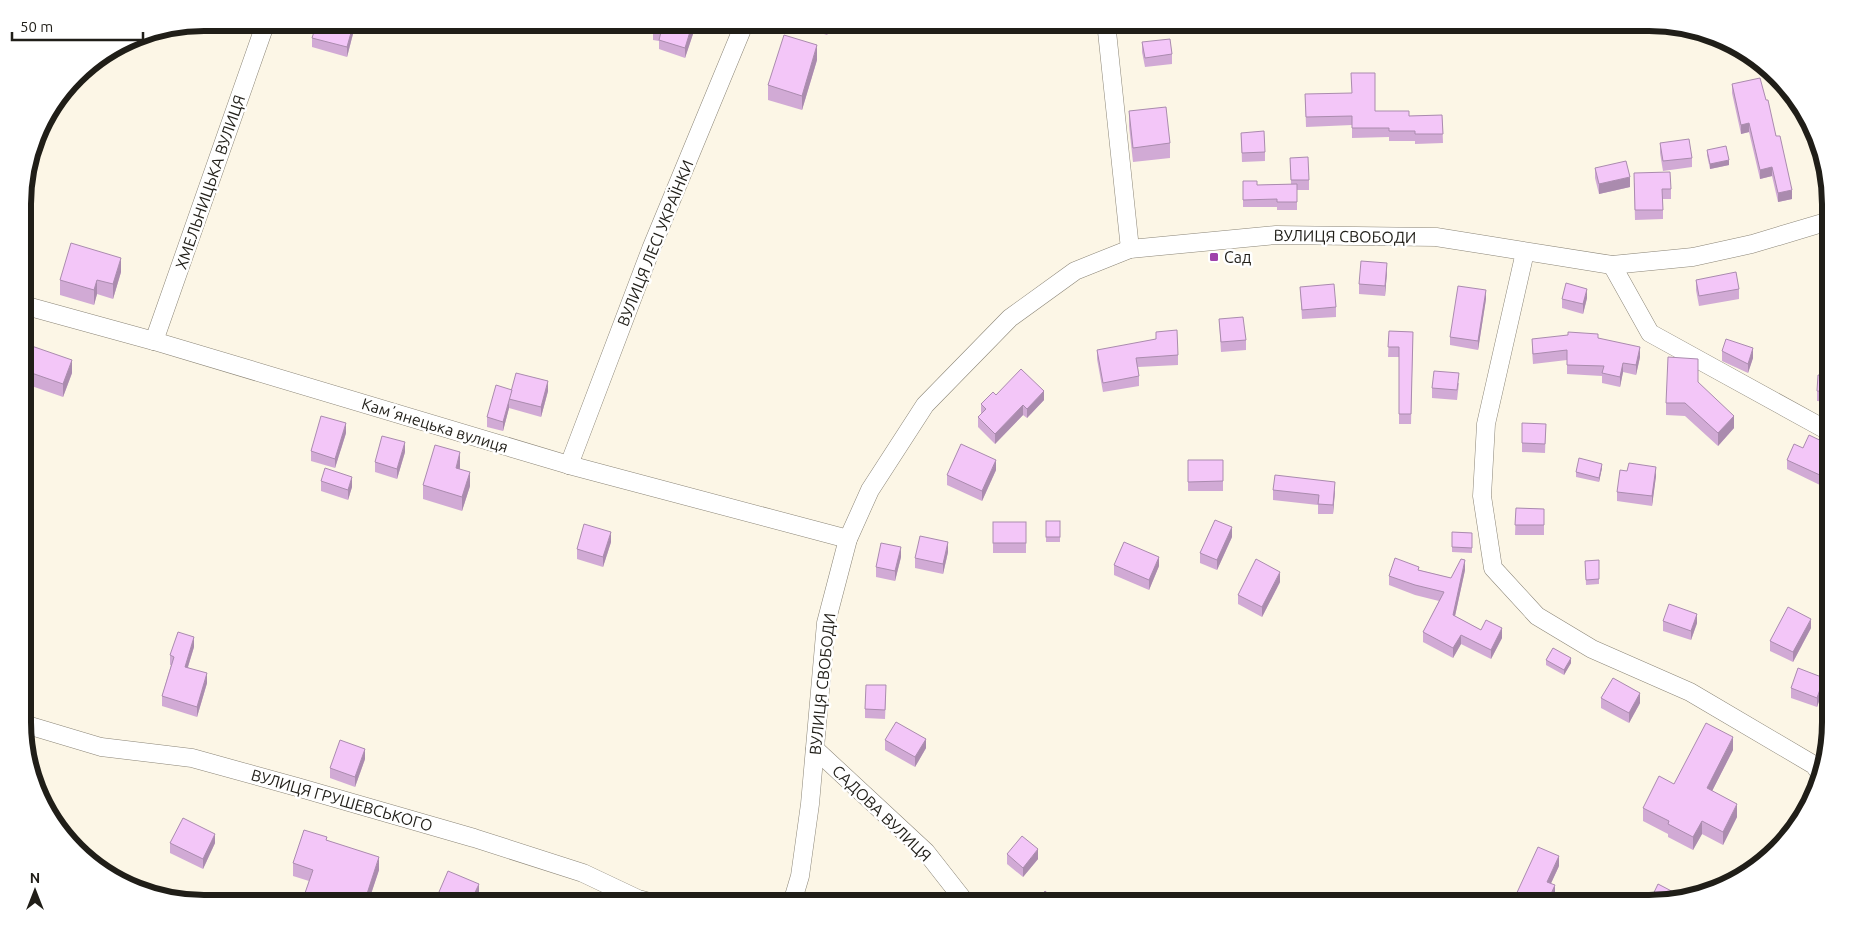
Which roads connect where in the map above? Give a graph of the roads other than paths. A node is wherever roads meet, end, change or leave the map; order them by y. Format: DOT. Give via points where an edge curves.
graph roads {
  1 [pos="1107,31"];
  2 [pos="263,32"];
  3 [pos="741,32"];
  4 [pos="1822,223"];
  5 [pos="1130,249"];
  6 [pos="1525,252"];
  7 [pos="1612,265"];
  8 [pos="32,307"];
  9 [pos="154,341"];
  10 [pos="1822,428"];
  11 [pos="570,465"];
  12 [pos="848,539"];
  13 [pos="31,726"];
  14 [pos="815,749"];
  15 [pos="1816,767"];
  16 [pos="959,894"];
  17 [pos="627,895"];
  18 [pos="794,895"];
  1 -- 5 [label="street"];
  2 -- 9 [label="street, ХМЕЛЬНИЦЬКА ВУЛИЦЯ"];
  3 -- 11 [label="street, ВУЛИЦЯ ЛЕСІ УКРАЇНКИ" via="651,249"];
  4 -- 7 [label="street, ВУЛИЦЯ СВОБОДИ" via="1693,257"];
  5 -- 6 [label="street, ВУЛИЦЯ СВОБОДИ" via="1276,235 1436,237"];
  5 -- 12 [label="street, ВУЛИЦЯ СВОБОДИ" via="1074,271 1010,318 925,405 870,490"];
  6 -- 7 [label="street, ВУЛИЦЯ СВОБОДИ"];
  6 -- 15 [label="street" via="1486,424 1482,496 1493,568 1537,616 1592,649 1690,692"];
  7 -- 10 [label="street" via="1650,333"];
  8 -- 9 [label="street, Камʼянецька вулиця"];
  9 -- 11 [label="street, Камʼянецька вулиця"];
  11 -- 12 [label="street, Камʼянецька вулиця"];
  12 -- 14 [label="street, ВУЛИЦЯ СВОБОДИ" via="826,623"];
  13 -- 17 [label="street, ВУЛИЦЯ ГРУШЕВСЬКОГО" via="100,747 192,758 306,790 583,873"];
  14 -- 16 [label="street, САДОВА ВУЛИЦЯ" via="926,852"];
  14 -- 18 [label="street, ВУЛИЦЯ СВОБОДИ" via="800,876"];
}
